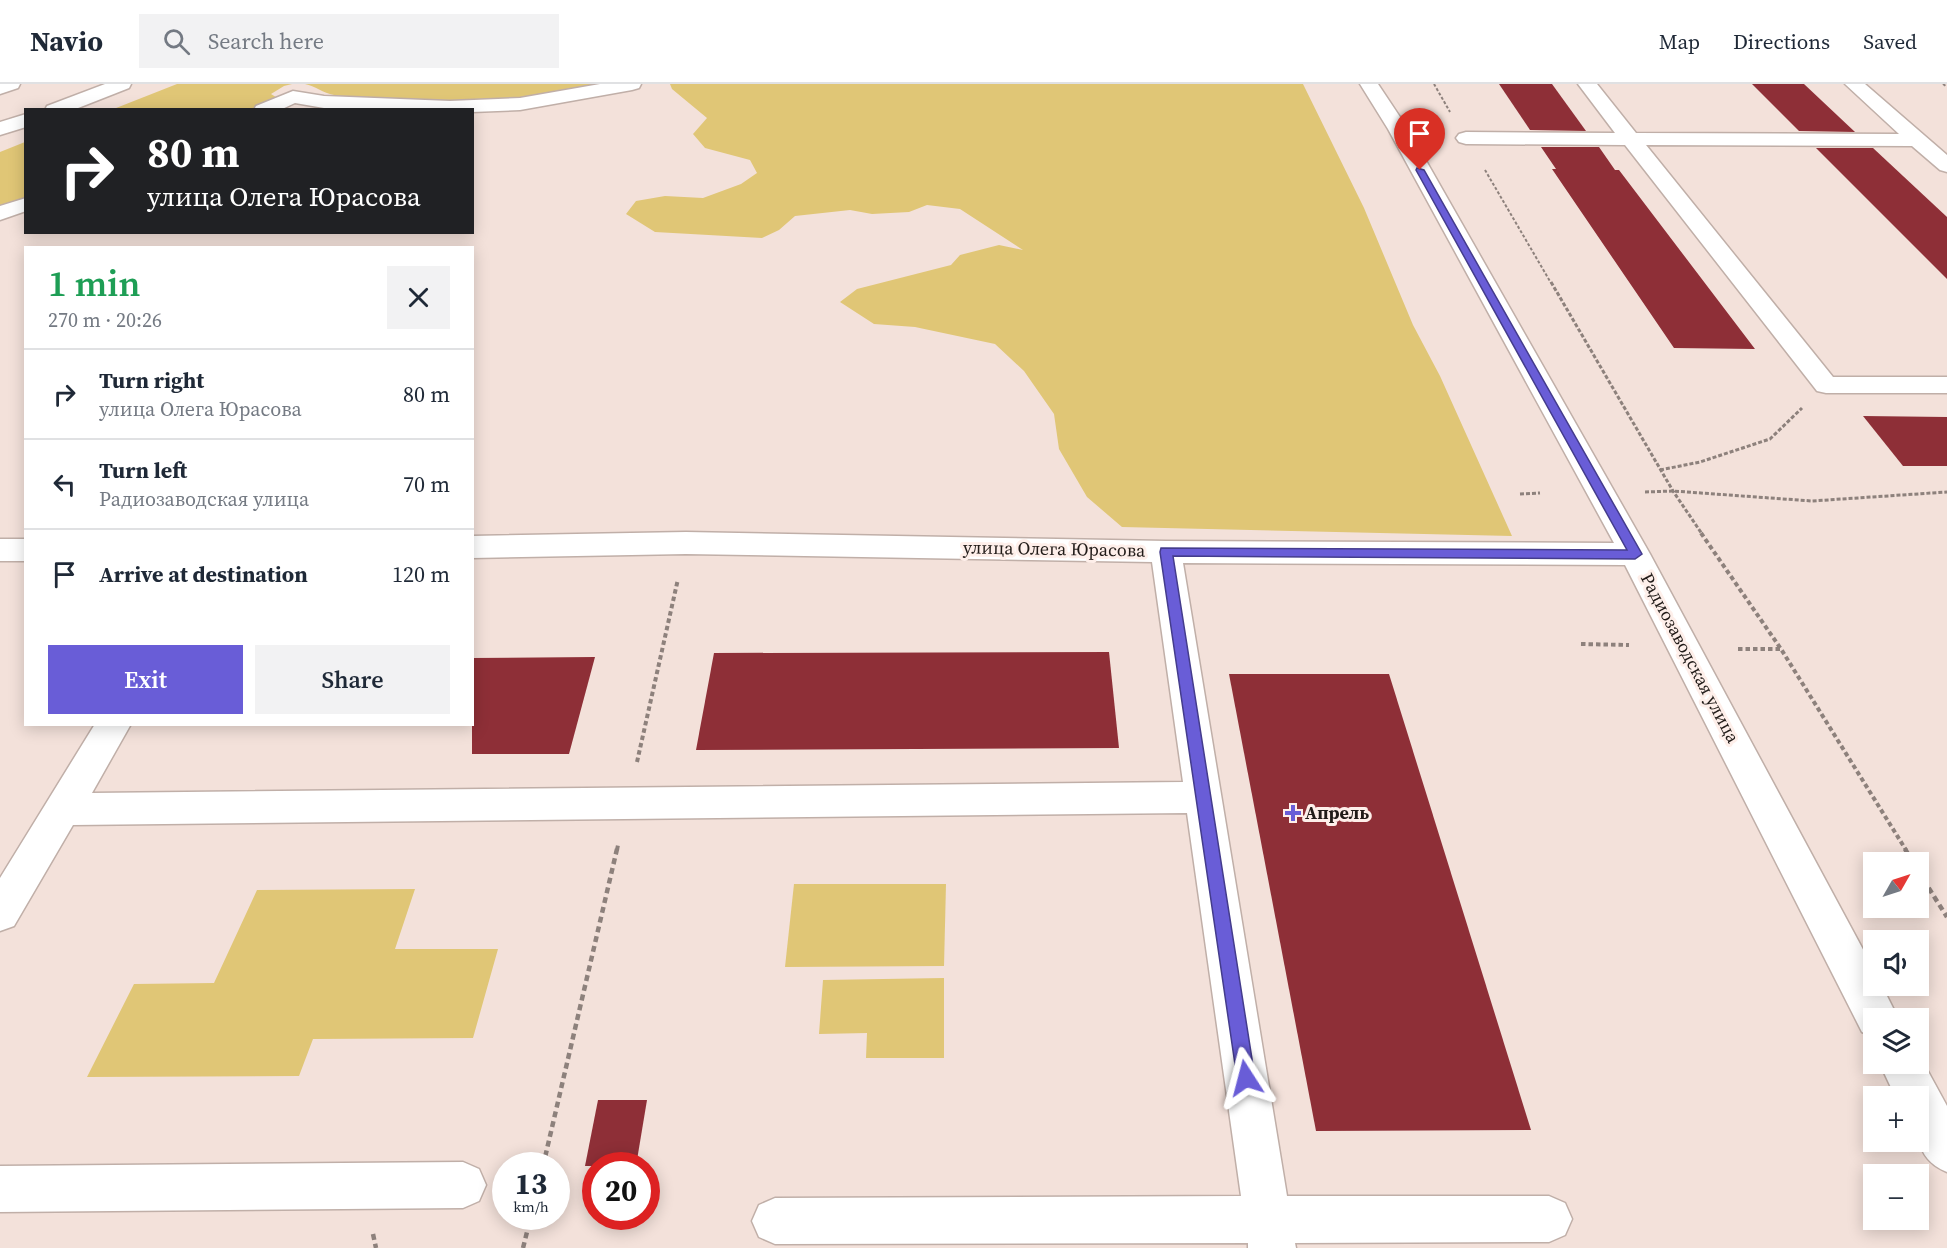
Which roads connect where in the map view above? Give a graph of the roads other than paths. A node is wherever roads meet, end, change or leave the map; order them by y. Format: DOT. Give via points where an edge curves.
graph roads {
  1 [pos="11,84"];
  2 [pos="122,84"];
  3 [pos="632,84"];
  4 [pos="1369,84"];
  5 [pos="1587,84"];
  6 [pos="1854,84"];
  7 [pos="0,88"];
  8 [pos="59,108"];
  9 [pos="268,108"];
  10 [pos="24,121"];
  11 [pos="0,129"];
  12 [pos="1630,137"];
  13 [pos="1466,138"];
  14 [pos="1918,140"];
  15 [pos="1947,166"];
  16 [pos="24,205"];
  17 [pos="0,213"];
  18 [pos="1947,385"];
  19 [pos="474,547"];
  20 [pos="0,550"];
  21 [pos="24,550"];
  22 [pos="1166,552"];
  23 [pos="1635,554"];
  24 [pos="113,726"];
  25 [pos="1203,797"];
  26 [pos="63,809"];
  27 [pos="0,913"];
  28 [pos="1872,1008"];
  29 [pos="1929,1117"];
  30 [pos="1947,1150"];
  31 [pos="463,1185"];
  32 [pos="0,1189"];
  33 [pos="1549,1219"];
  34 [pos="775,1221"];
  35 [pos="1269,1233"];
  1 -- 7 [label="street"];
  2 -- 8 [label="street"];
  3 -- 9 [label="street" via="520,104 365,104 293,97"];
  4 -- 23 [label="street, Радиозаводская улица" via="1398,129"];
  5 -- 12 [label="street"];
  6 -- 14 [label="street"];
  10 -- 11 [label="street"];
  12 -- 13 [label="street"];
  12 -- 14 [label="street"];
  12 -- 18 [label="street" via="1826,385"];
  14 -- 15 [label="street"];
  16 -- 17 [label="street"];
  19 -- 22 [label="street, улица Олега Юрасова" via="686,543"];
  20 -- 21 [label="street"];
  22 -- 23 [label="street, улица Олега Юрасова"];
  22 -- 25 [label="street"];
  23 -- 28 [label="street, Радиозаводская улица"];
  24 -- 26 [label="street"];
  25 -- 26 [label="street"];
  25 -- 35 [label="street"];
  26 -- 27 [label="street"];
  29 -- 30 [label="street"];
  31 -- 32 [label="street"];
  33 -- 35 [label="street"];
  34 -- 35 [label="street"];
}
